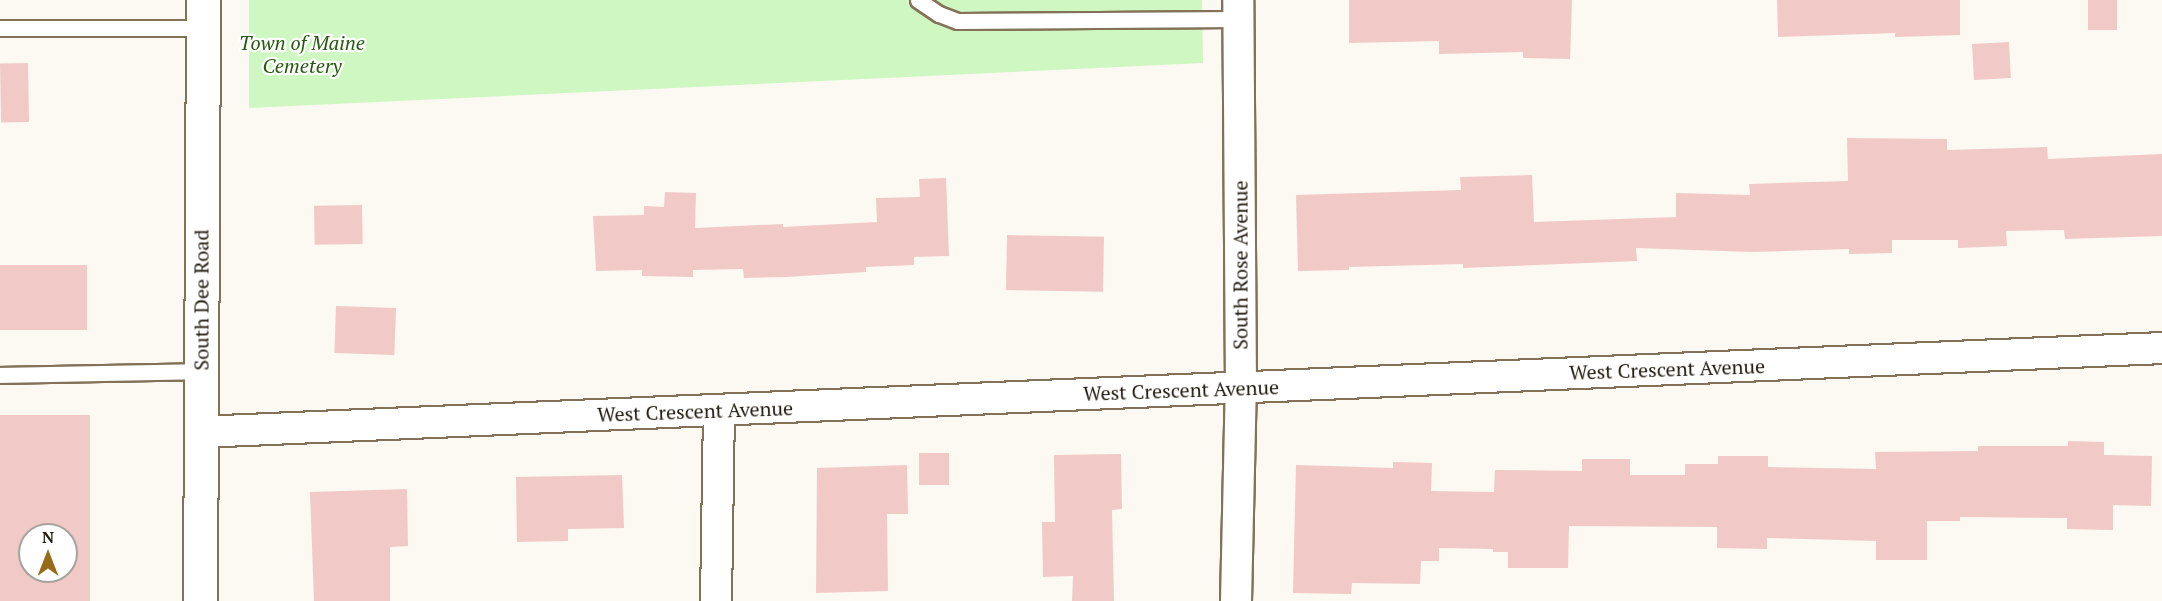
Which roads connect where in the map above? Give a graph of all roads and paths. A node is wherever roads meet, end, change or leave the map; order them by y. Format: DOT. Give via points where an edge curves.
graph roads {
  1 [pos="918,0"];
  2 [pos="1238,9"];
  3 [pos="203,14"];
  4 [pos="0,28"];
  5 [pos="2162,348"];
  6 [pos="201,371"];
  7 [pos="0,375"];
  8 [pos="1241,387"];
  9 [pos="719,410"];
  10 [pos="200,432"];
  11 [pos="200,601"];
  12 [pos="716,601"];
  13 [pos="1236,601"];
  1 -- 2 [label="lane" via="957,21"];
  2 -- 8 [label="street, South Rose Avenue"];
  3 -- 4 [label="lane"];
  3 -- 6 [label="main road, South Dee Road"];
  5 -- 8 [label="street, West Crescent Avenue"];
  6 -- 7 [label="lane"];
  6 -- 10 [label="main road, South Dee Road"];
  8 -- 9 [label="street, West Crescent Avenue"];
  8 -- 13 [label="street, South Rose Avenue"];
  9 -- 10 [label="street, West Crescent Avenue"];
  9 -- 12 [label="street"];
  10 -- 11 [label="main road, South Dee Road"];
}
